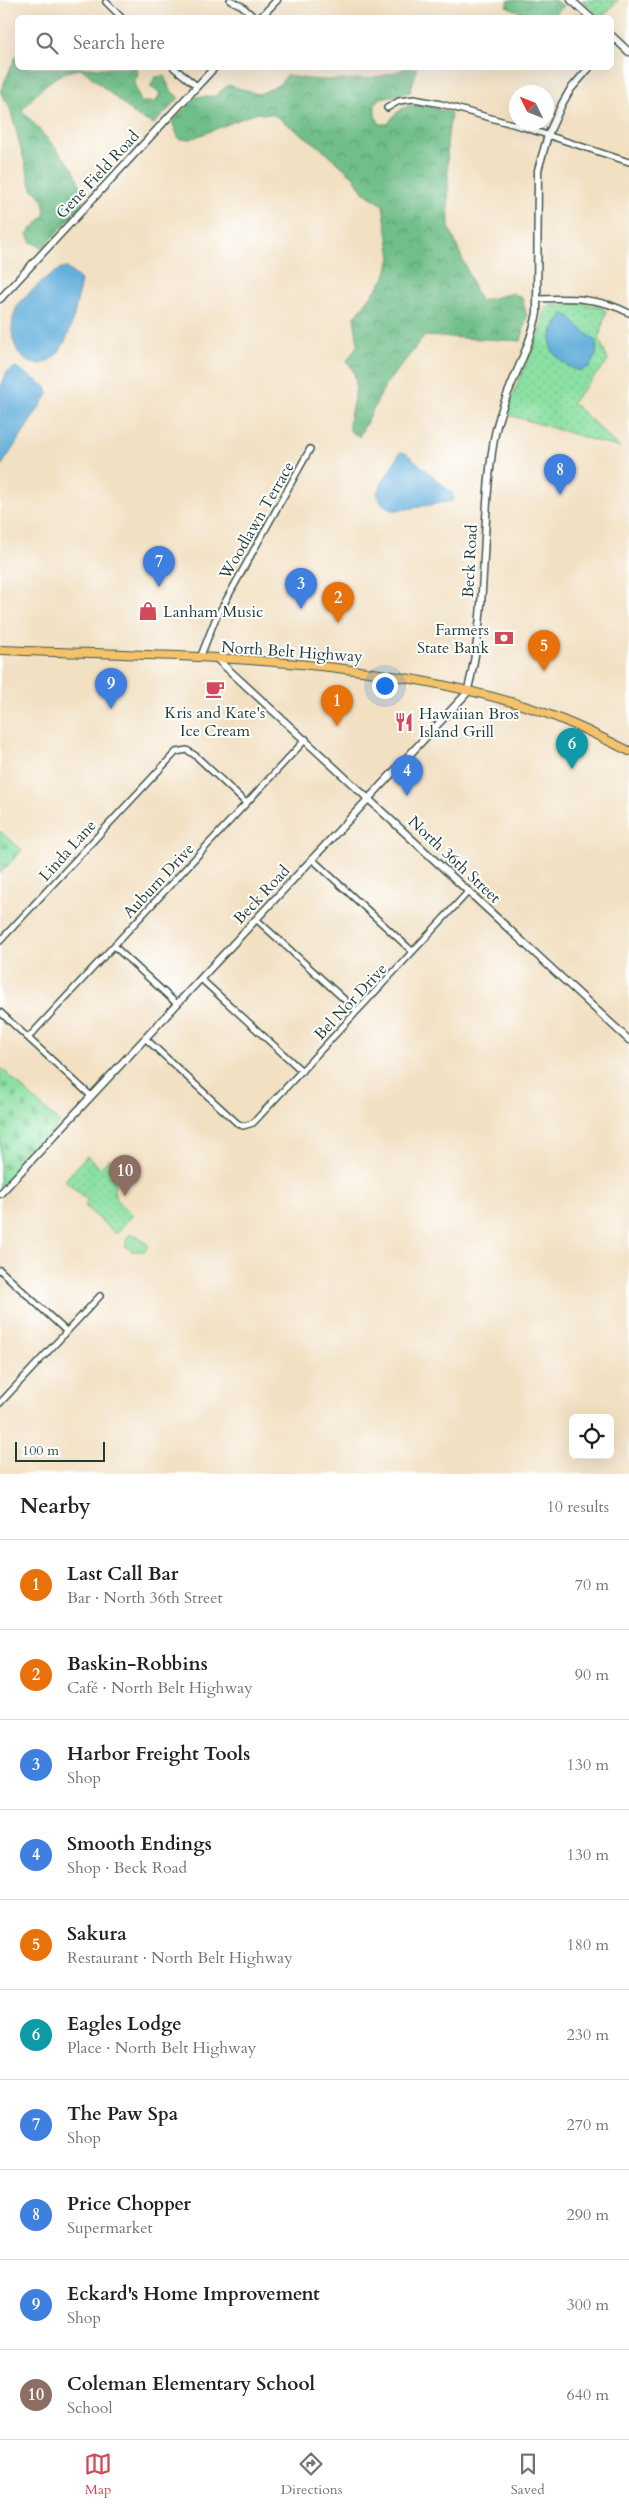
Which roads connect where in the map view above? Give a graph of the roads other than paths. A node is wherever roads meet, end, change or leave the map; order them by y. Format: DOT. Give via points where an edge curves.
graph roads {
  1 [pos="230,0"];
  2 [pos="276,0"];
  3 [pos="571,0"];
  4 [pos="106,2"];
  5 [pos="119,15"];
  6 [pos="252,15"];
  7 [pos="263,15"];
  8 [pos="588,15"];
  9 [pos="614,41"];
  10 [pos="629,52"];
  11 [pos="177,70"];
  12 [pos="212,70"];
  13 [pos="587,70"];
  14 [pos="197,86"];
  15 [pos="387,108"];
  16 [pos="548,135"];
  17 [pos="629,162"];
  18 [pos="537,298"];
  19 [pos="0,300"];
  20 [pos="629,314"];
  21 [pos="310,449"];
  22 [pos="0,650"];
  23 [pos="199,658"];
  24 [pos="217,659"];
  25 [pos="468,690"];
  26 [pos="306,739"];
  27 [pos="629,751"];
  28 [pos="369,799"];
  29 [pos="246,804"];
  30 [pos="312,860"];
  31 [pos="469,891"];
  32 [pos="256,919"];
  33 [pos="0,941"];
  34 [pos="114,946"];
  35 [pos="412,952"];
  36 [pos="201,979"];
  37 [pos="177,1004"];
  38 [pos="356,1011"];
  39 [pos="0,1012"];
  40 [pos="28,1038"];
  41 [pos="145,1038"];
  42 [pos="629,1040"];
  43 [pos="302,1071"];
  44 [pos="91,1096"];
  45 [pos="0,1194"];
  46 [pos="0,1270"];
  47 [pos="100,1296"];
  48 [pos="66,1331"];
  49 [pos="0,1392"];
  50 [pos="5,1397"];
  51 [pos="0,1403"];
  1 -- 6 [label="street"];
  2 -- 7 [label="street"];
  3 -- 8 [label="street"];
  4 -- 5 [label="street"];
  9 -- 10 [label="street"];
  11 -- 14 [label="street"];
  12 -- 14 [label="street, Gene Field Road"];
  13 -- 16 [label="street, Beck Road" via="570,90"];
  14 -- 19 [label="street, Gene Field Road"];
  15 -- 16 [label="street" via="399,101 423,101"];
  16 -- 17 [label="street"];
  16 -- 18 [label="street, Beck Road" via="538,170"];
  18 -- 20 [label="street" via="585,299 602,302"];
  18 -- 25 [label="street, Beck Road" via="533,335 503,403 494,439 488,478 479,627"];
  21 -- 23 [label="street, Woodlawn Terrace" via="215,620"];
  22 -- 23 [label="main road, North Belt Highway"];
  23 -- 24 [label="main road, North Belt Highway"];
  24 -- 25 [label="main road, North Belt Highway" via="360,669"];
  24 -- 26 [label="street, North 36th Street"];
  25 -- 27 [label="main road, North Belt Highway" via="560,719"];
  25 -- 28 [label="street, Beck Road"];
  26 -- 28 [label="street, North 36th Street"];
  26 -- 29 [label="street, Auburn Drive"];
  28 -- 30 [label="street, Beck Road"];
  28 -- 31 [label="street, North 36th Street"];
  29 -- 33 [label="street, Linda Lane" via="196,756 187,750 176,752"];
  29 -- 34 [label="street, Auburn Drive"];
  30 -- 32 [label="street, Beck Road"];
  30 -- 35 [label="street"];
  31 -- 35 [label="street, Bel Nor Drive"];
  31 -- 42 [label="street, North 36th Street"];
  32 -- 36 [label="street, Beck Road"];
  32 -- 38 [label="street"];
  34 -- 37 [label="street"];
  34 -- 40 [label="street, Auburn Drive"];
  35 -- 38 [label="street, Bel Nor Drive"];
  36 -- 37 [label="street, Beck Road"];
  36 -- 43 [label="street"];
  37 -- 41 [label="street, Beck Road"];
  38 -- 43 [label="street, Bel Nor Drive"];
  39 -- 40 [label="street"];
  40 -- 44 [label="street"];
  41 -- 43 [label="street, Bel Nor Drive" via="237,1123 253,1123"];
  41 -- 44 [label="street, Beck Road"];
  44 -- 45 [label="street, Beck Road"];
  46 -- 48 [label="street"];
  47 -- 48 [label="street"];
  48 -- 50 [label="street"];
  49 -- 50 [label="street"];
  50 -- 51 [label="street"];
}
